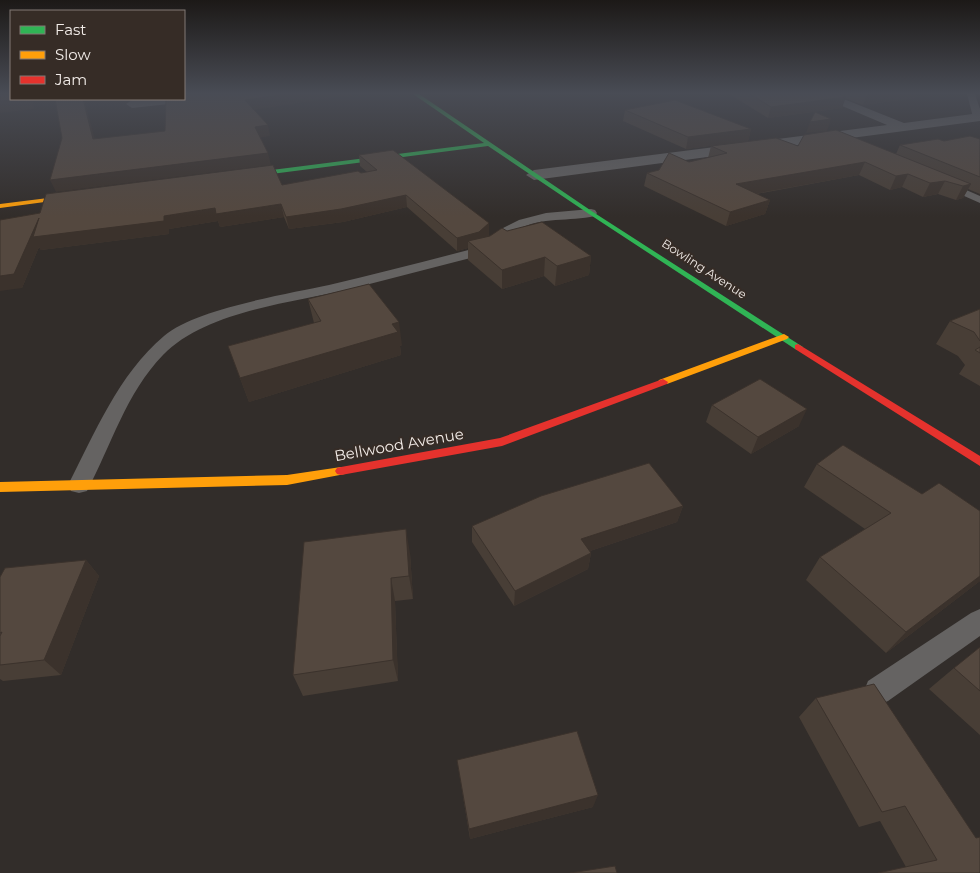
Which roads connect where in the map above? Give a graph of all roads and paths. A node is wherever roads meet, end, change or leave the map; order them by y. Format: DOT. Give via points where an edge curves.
graph roads {
  1 [pos="474,135"];
  2 [pos="849,135"];
  3 [pos="831,137"];
  4 [pos="488,144"];
  5 [pos="852,146"];
  6 [pos="534,175"];
  7 [pos="928,177"];
  8 [pos="224,178"];
  9 [pos="96,194"];
  10 [pos="978,200"];
  11 [pos="0,206"];
  12 [pos="591,213"];
  13 [pos="784,337"];
  14 [pos="980,462"];
  15 [pos="79,485"];
  16 [pos="0,487"];
  17 [pos="980,621"];
  18 [pos="878,691"];
  1 -- 4 [label="street, Bowling Avenue"];
  2 -- 3 [label="street"];
  3 -- 5 [label="lane"];
  3 -- 6 [label="street"];
  4 -- 6 [label="street, Bowling Avenue"];
  4 -- 8 [label="street"];
  6 -- 12 [label="street, Bowling Avenue"];
  7 -- 10 [label="lane"];
  9 -- 11 [label="street"];
  12 -- 13 [label="street, Bowling Avenue"];
  12 -- 15 [label="lane" via="523,223 503,233 496,244 485,250 236,312 173,337 126,391"];
  13 -- 14 [label="street, Bowling Avenue"];
  13 -- 15 [label="street, Bellwood Avenue" via="502,442 286,480"];
  15 -- 16 [label="street, Bellwood Avenue"];
  17 -- 18 [label="lane"];
}
